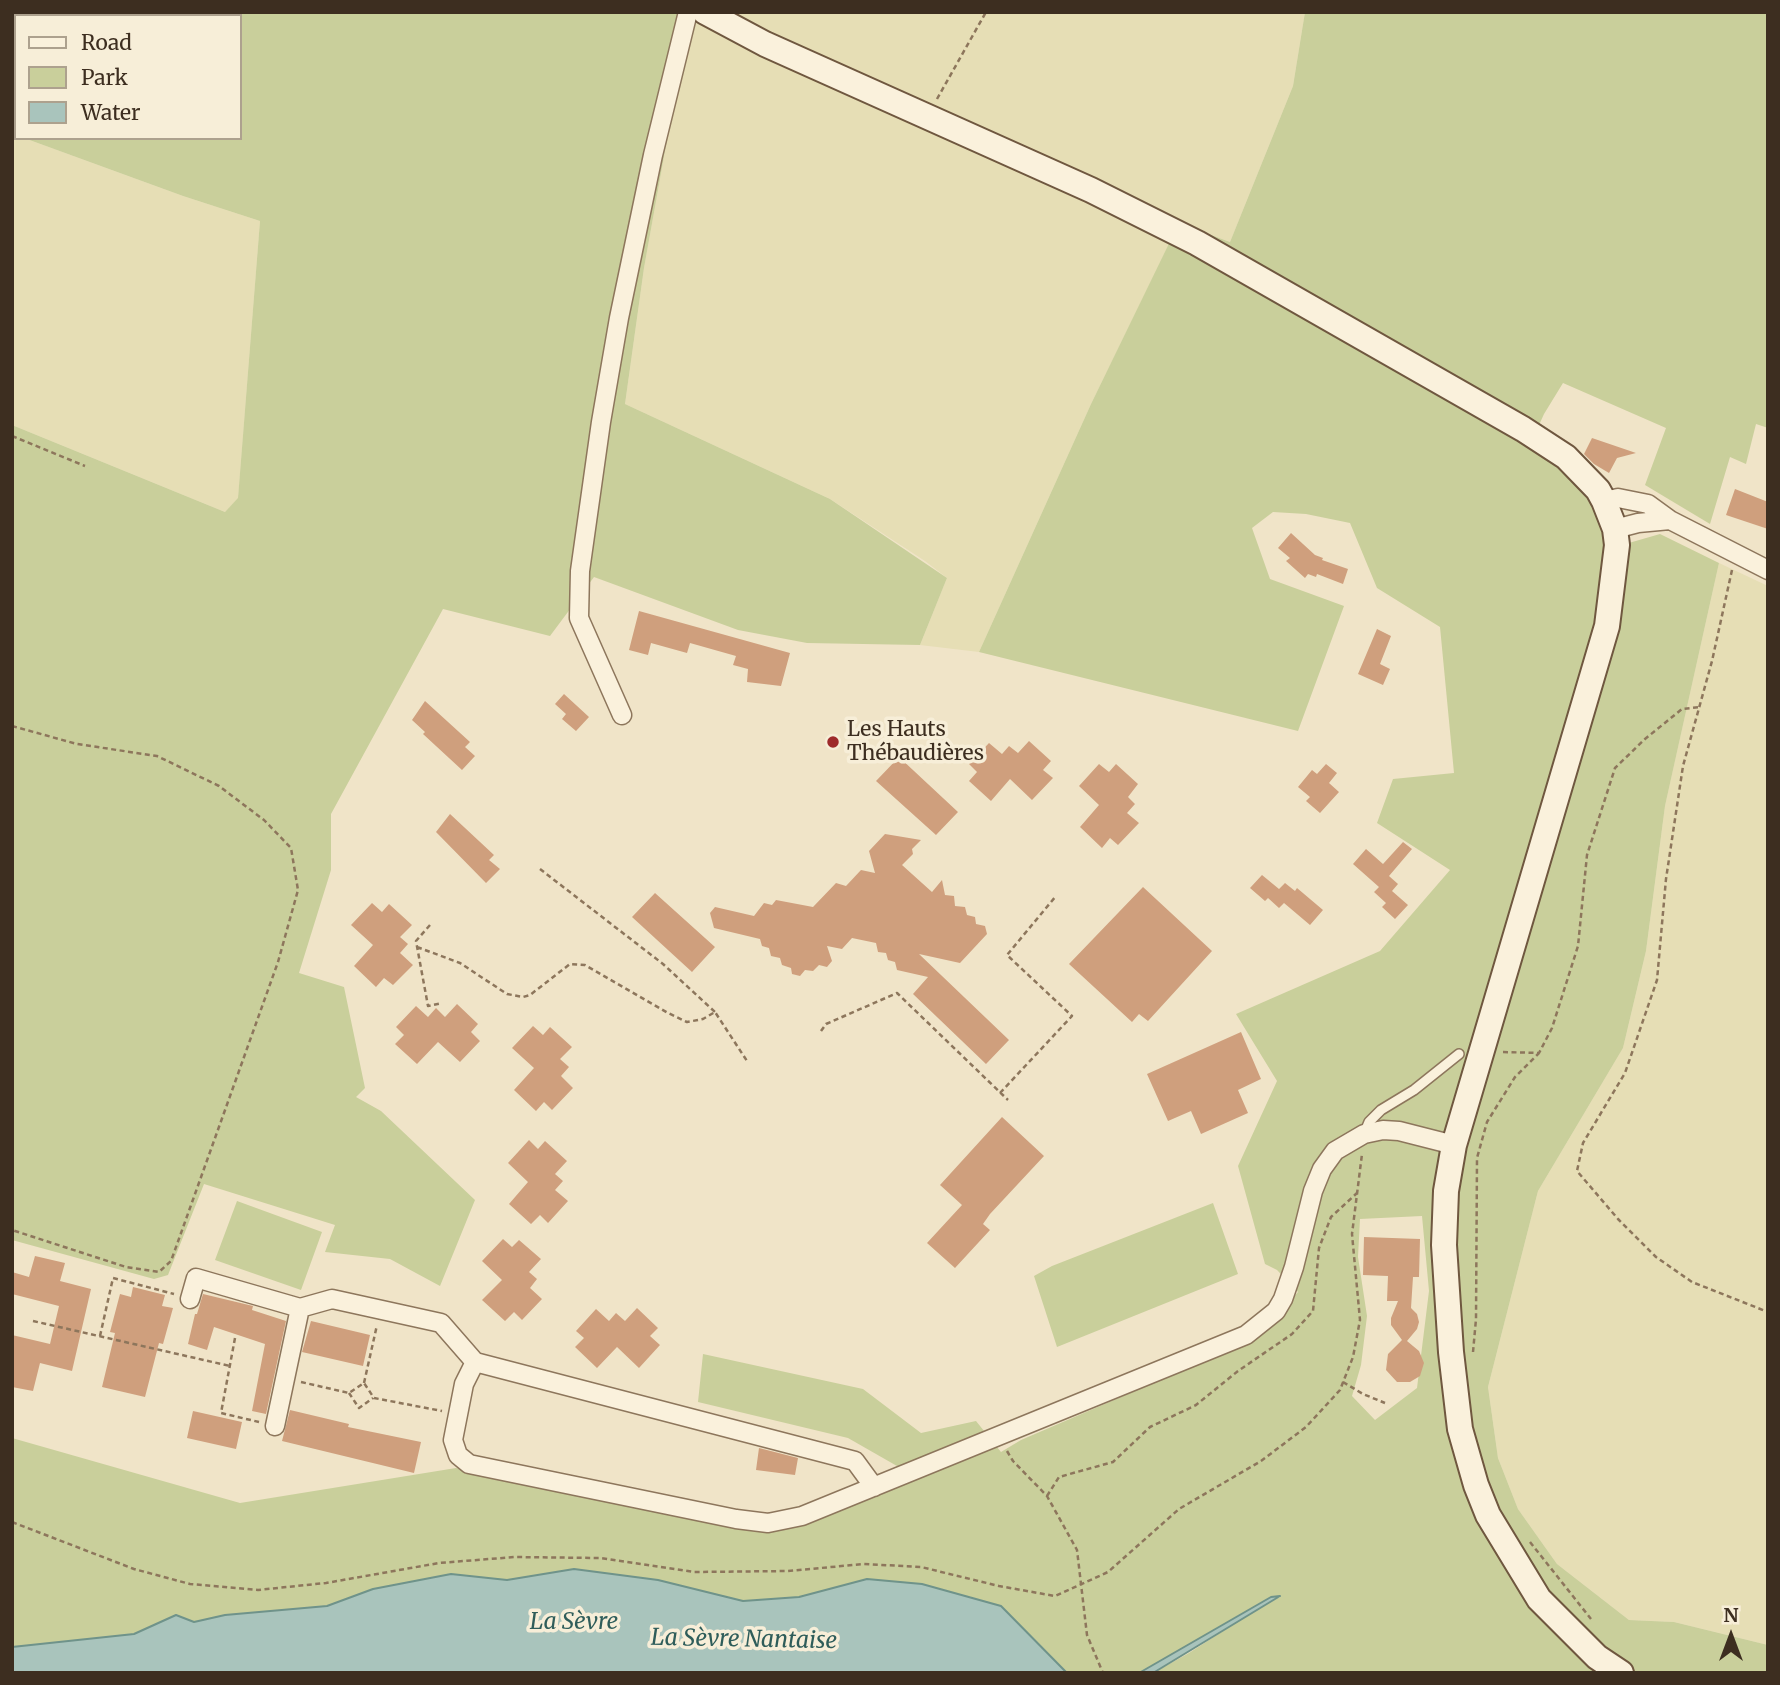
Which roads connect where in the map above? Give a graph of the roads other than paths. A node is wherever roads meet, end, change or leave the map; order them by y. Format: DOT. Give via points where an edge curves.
graph roads {
  1 [pos="688,12"];
  2 [pos="705,12"];
  3 [pos="1604,501"];
  4 [pos="1670,520"];
  5 [pos="1615,529"];
  6 [pos="1768,570"];
  7 [pos="622,715"];
  8 [pos="1471,1051"];
  9 [pos="1364,1134"];
  10 [pos="1454,1144"];
  11 [pos="190,1298"];
  12 [pos="300,1308"];
  13 [pos="475,1363"];
  14 [pos="275,1426"];
  15 [pos="874,1486"];
  16 [pos="1621,1673"];
  1 -- 7 [label="street" via="619,318 580,571 579,618"];
  2 -- 3 [label="main road" via="765,44 1091,190 1233,264 1523,429 1566,457"];
  3 -- 4 [label="street" via="1618,498 1648,504"];
  3 -- 5 [label="main road"];
  4 -- 5 [label="street"];
  4 -- 6 [label="street"];
  5 -- 8 [label="main road" via="1607,626"];
  8 -- 9 [label="lane" via="1381,1110"];
  8 -- 10 [label="main road"];
  9 -- 10 [label="street" via="1399,1131"];
  9 -- 15 [label="street" via="1335,1152 1322,1169 1294,1267 1276,1311 1246,1335"];
  10 -- 16 [label="main road" via="1444,1245 1449,1325 1460,1429 1476,1485 1488,1516 1538,1599 1597,1657"];
  11 -- 12 [label="street" via="196,1278"];
  12 -- 13 [label="street" via="332,1298 442,1323"];
  12 -- 14 [label="street"];
  13 -- 15 [label="street" via="855,1461"];
  13 -- 15 [label="street" via="464,1384 453,1440 458,1455 469,1464 768,1523 802,1516"];
}
